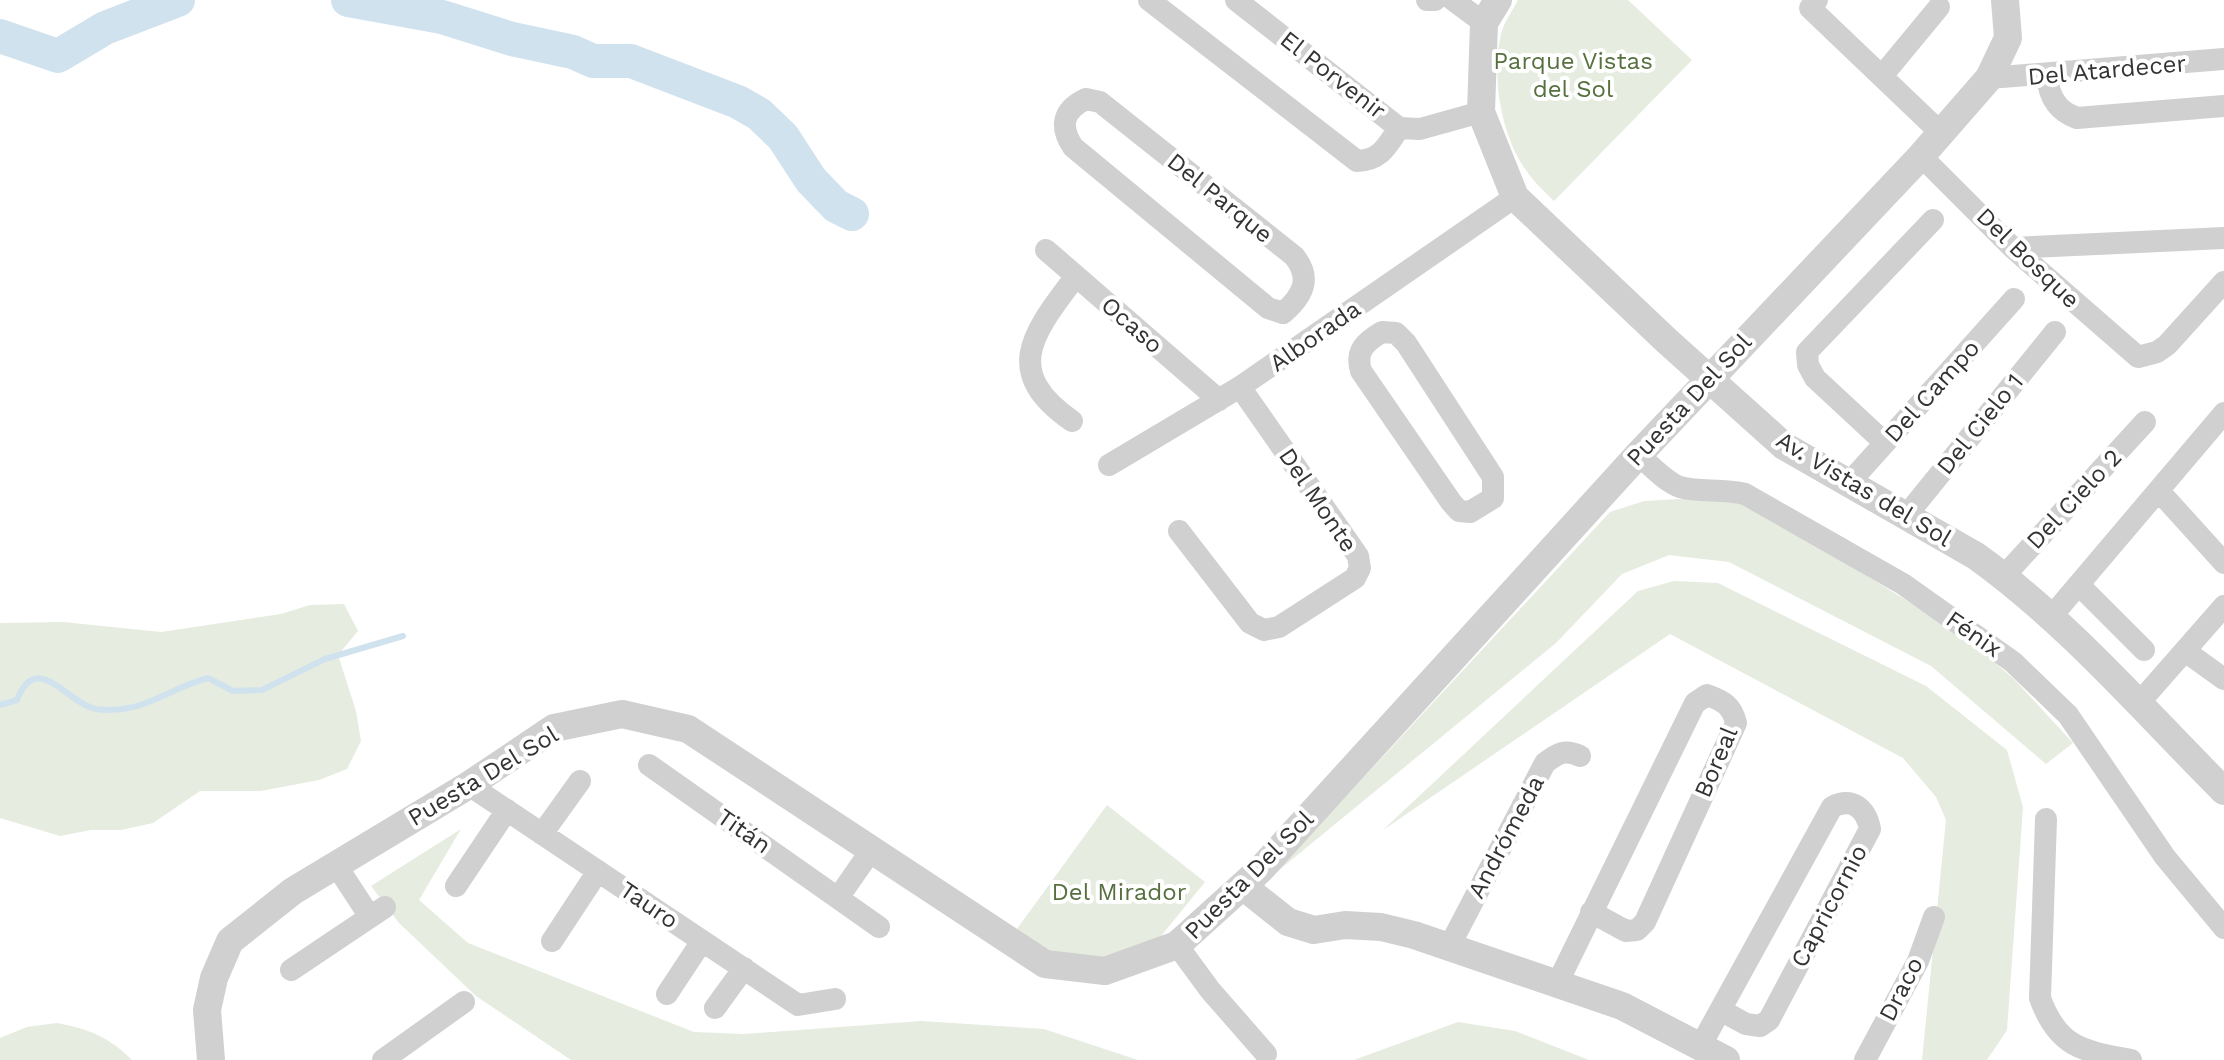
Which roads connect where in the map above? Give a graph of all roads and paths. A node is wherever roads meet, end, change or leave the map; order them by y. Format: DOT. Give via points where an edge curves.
graph roads {
  1 [pos="1149,0"];
  2 [pos="1236,0"];
  3 [pos="1427,0"];
  4 [pos="1435,0"];
  5 [pos="1453,0"];
  6 [pos="1817,0"];
  7 [pos="2005,0"];
  8 [pos="1939,7"];
  9 [pos="1491,12"];
  10 [pos="2224,59"];
  11 [pos="1882,76"];
  12 [pos="2047,76"];
  13 [pos="1989,78"];
  14 [pos="2224,106"];
  15 [pos="1481,112"];
  16 [pos="1399,128"];
  17 [pos="1941,133"];
  18 [pos="1921,156"];
  19 [pos="1515,197"];
  20 [pos="1933,220"];
  21 [pos="2224,238"];
  22 [pos="2013,248"];
  23 [pos="1046,250"];
  24 [pos="1076,276"];
  25 [pos="2224,282"];
  26 [pos="2014,299"];
  27 [pos="1290,307"];
  28 [pos="1350,311"];
  29 [pos="2055,332"];
  30 [pos="1320,333"];
  31 [pos="1369,339"];
  32 [pos="1708,379"];
  33 [pos="1240,387"];
  34 [pos="1219,400"];
  35 [pos="2224,413"];
  36 [pos="1072,421"];
  37 [pos="2145,422"];
  38 [pos="1885,443"];
  39 [pos="1638,455"];
  40 [pos="1109,465"];
  41 [pos="1849,483"];
  42 [pos="2159,491"];
  43 [pos="1906,516"];
  44 [pos="1179,531"];
  45 [pos="2224,563"];
  46 [pos="2004,576"];
  47 [pos="2079,585"];
  48 [pos="2224,606"];
  49 [pos="2051,617"];
  50 [pos="2144,650"];
  51 [pos="2185,651"];
  52 [pos="2224,679"];
  53 [pos="2138,704"];
  54 [pos="1580,756"];
  55 [pos="649,765"];
  56 [pos="580,781"];
  57 [pos="469,785"];
  58 [pos="2224,791"];
  59 [pos="507,810"];
  60 [pos="2046,819"];
  61 [pos="542,834"];
  62 [pos="872,849"];
  63 [pos="336,865"];
  64 [pos="598,871"];
  65 [pos="456,886"];
  66 [pos="1244,887"];
  67 [pos="838,898"];
  68 [pos="1591,912"];
  69 [pos="1934,917"];
  70 [pos="879,927"];
  71 [pos="2224,928"];
  72 [pos="552,941"];
  73 [pos="702,941"];
  74 [pos="1177,945"];
  75 [pos="1449,947"];
  76 [pos="744,968"];
  77 [pos="291,970"];
  78 [pos="1558,982"];
  79 [pos="667,994"];
  80 [pos="835,999"];
  81 [pos="464,1002"];
  82 [pos="715,1008"];
  83 [pos="1722,1011"];
  84 [pos="1701,1045"];
  85 [pos="1266,1054"];
  86 [pos="392,1057"];
  87 [pos="211,1060"];
  88 [pos="1726,1060"];
  89 [pos="1865,1060"];
  90 [pos="2131,1060"];
  1 -- 16 [label="street" via="1357,161 1382,154"];
  2 -- 16 [label="street, El Porvenir"];
  3 -- 4 [label="street"];
  5 -- 9 [label="street"];
  6 -- 11 [label="street" via="1810,8"];
  7 -- 13 [label="street, Puesta Del Sol" via="2008,38"];
  8 -- 11 [label="street"];
  9 -- 15 [label="street, Av. Vistas del Sol"];
  10 -- 12 [label="street, Del Atardecer"];
  11 -- 17 [label="street"];
  12 -- 13 [label="street, Del Atardecer"];
  12 -- 14 [label="street" via="2049,92 2062,113 2077,118"];
  13 -- 17 [label="street, Puesta Del Sol"];
  15 -- 16 [label="street, El Porvenir" via="1420,129"];
  15 -- 19 [label="street, Av. Vistas del Sol"];
  17 -- 18 [label="street, Puesta Del Sol"];
  18 -- 22 [label="street, Del Bosque"];
  18 -- 32 [label="street, Puesta Del Sol"];
  19 -- 28 [label="street, Alborada"];
  19 -- 32 [label="street, Av. Vistas del Sol"];
  20 -- 38 [label="street" via="1807,352 1815,378"];
  21 -- 22 [label="street"];
  22 -- 25 [label="street, Del Bosque" via="2138,357 2167,345"];
  23 -- 24 [label="street, Ocaso"];
  24 -- 34 [label="street, Ocaso"];
  24 -- 36 [label="street" via="1040,325 1030,377 1047,404"];
  26 -- 38 [label="street, Del Campo"];
  27 -- 27 [label="street, Del Parque" via="1283,313 1268,308 1073,147 1064,133 1064,118 1074,105 1086,99 1100,102 1294,256 1306,277"];
  27 -- 30 [label="street"];
  28 -- 30 [label="street, Alborada"];
  28 -- 31 [label="street"];
  29 -- 43 [label="street, Del Cielo 1"];
  30 -- 33 [label="street, Alborada"];
  31 -- 31 [label="street, Alborada" via="1357,360 1361,371 1459,511 1470,512 1493,498 1493,477 1406,343 1396,333 1382,332"];
  32 -- 39 [label="street, Puesta Del Sol"];
  32 -- 41 [label="street, Av. Vistas del Sol" via="1784,446"];
  33 -- 34 [label="street, Alborada"];
  33 -- 44 [label="street, Del Monte" via="1358,556 1360,568 1355,578 1279,627 1264,630 1250,623"];
  34 -- 40 [label="street, Alborada"];
  35 -- 42 [label="street"];
  37 -- 46 [label="street, Del Cielo 2"];
  38 -- 41 [label="street, Del Campo"];
  39 -- 66 [label="street, Puesta Del Sol"];
  39 -- 71 [label="street, Fénix" via="1677,486 1745,494 1903,584 2013,662 2068,715 2165,857"];
  41 -- 43 [label="street, Av. Vistas del Sol"];
  42 -- 45 [label="street"];
  42 -- 47 [label="street"];
  43 -- 46 [label="street, Av. Vistas del Sol"];
  46 -- 49 [label="street, Av. Vistas del Sol"];
  47 -- 49 [label="street"];
  47 -- 50 [label="street"];
  48 -- 51 [label="street"];
  49 -- 53 [label="street, Av. Vistas del Sol"];
  51 -- 52 [label="street"];
  51 -- 53 [label="street"];
  53 -- 58 [label="street, Av. Vistas del Sol"];
  54 -- 75 [label="street, Andrómeda" via="1570,751 1545,763"];
  55 -- 67 [label="street, Titán"];
  56 -- 61 [label="street"];
  57 -- 59 [label="street, Tauro"];
  57 -- 62 [label="street, Puesta Del Sol" via="554,728 622,714 688,729"];
  57 -- 63 [label="street, Puesta Del Sol"];
  59 -- 61 [label="street, Tauro"];
  59 -- 65 [label="street"];
  60 -- 90 [label="street" via="2040,998 2046,1016 2069,1043"];
  61 -- 64 [label="street, Tauro"];
  62 -- 67 [label="street"];
  62 -- 74 [label="street, Puesta Del Sol" via="1045,964 1105,971"];
  63 -- 77 [label="street" via="377,912"];
  63 -- 87 [label="street, Puesta Del Sol" via="230,941 207,1010"];
  64 -- 72 [label="street"];
  64 -- 73 [label="street, Tauro"];
  66 -- 74 [label="street, Puesta Del Sol"];
  66 -- 75 [label="street" via="1288,922 1314,930 1381,927"];
  67 -- 70 [label="street, Titán"];
  68 -- 68 [label="street, Boreal" via="1695,703 1707,695 1722,700 1733,710 1736,723 1645,922 1626,931"];
  68 -- 78 [label="street, Boreal"];
  69 -- 89 [label="street, Draco" via="1918,961"];
  73 -- 76 [label="street, Tauro"];
  73 -- 79 [label="street"];
  74 -- 85 [label="street"];
  75 -- 78 [label="street"];
  76 -- 80 [label="street, Tauro" via="798,1005"];
  76 -- 82 [label="street"];
  78 -- 84 [label="street"];
  81 -- 86 [label="street"];
  83 -- 83 [label="street, Capricornio" via="1832,807 1855,803 1867,814 1870,829 1769,1020 1760,1026 1746,1024"];
  83 -- 84 [label="street, Capricornio"];
  84 -- 88 [label="street"];
}
